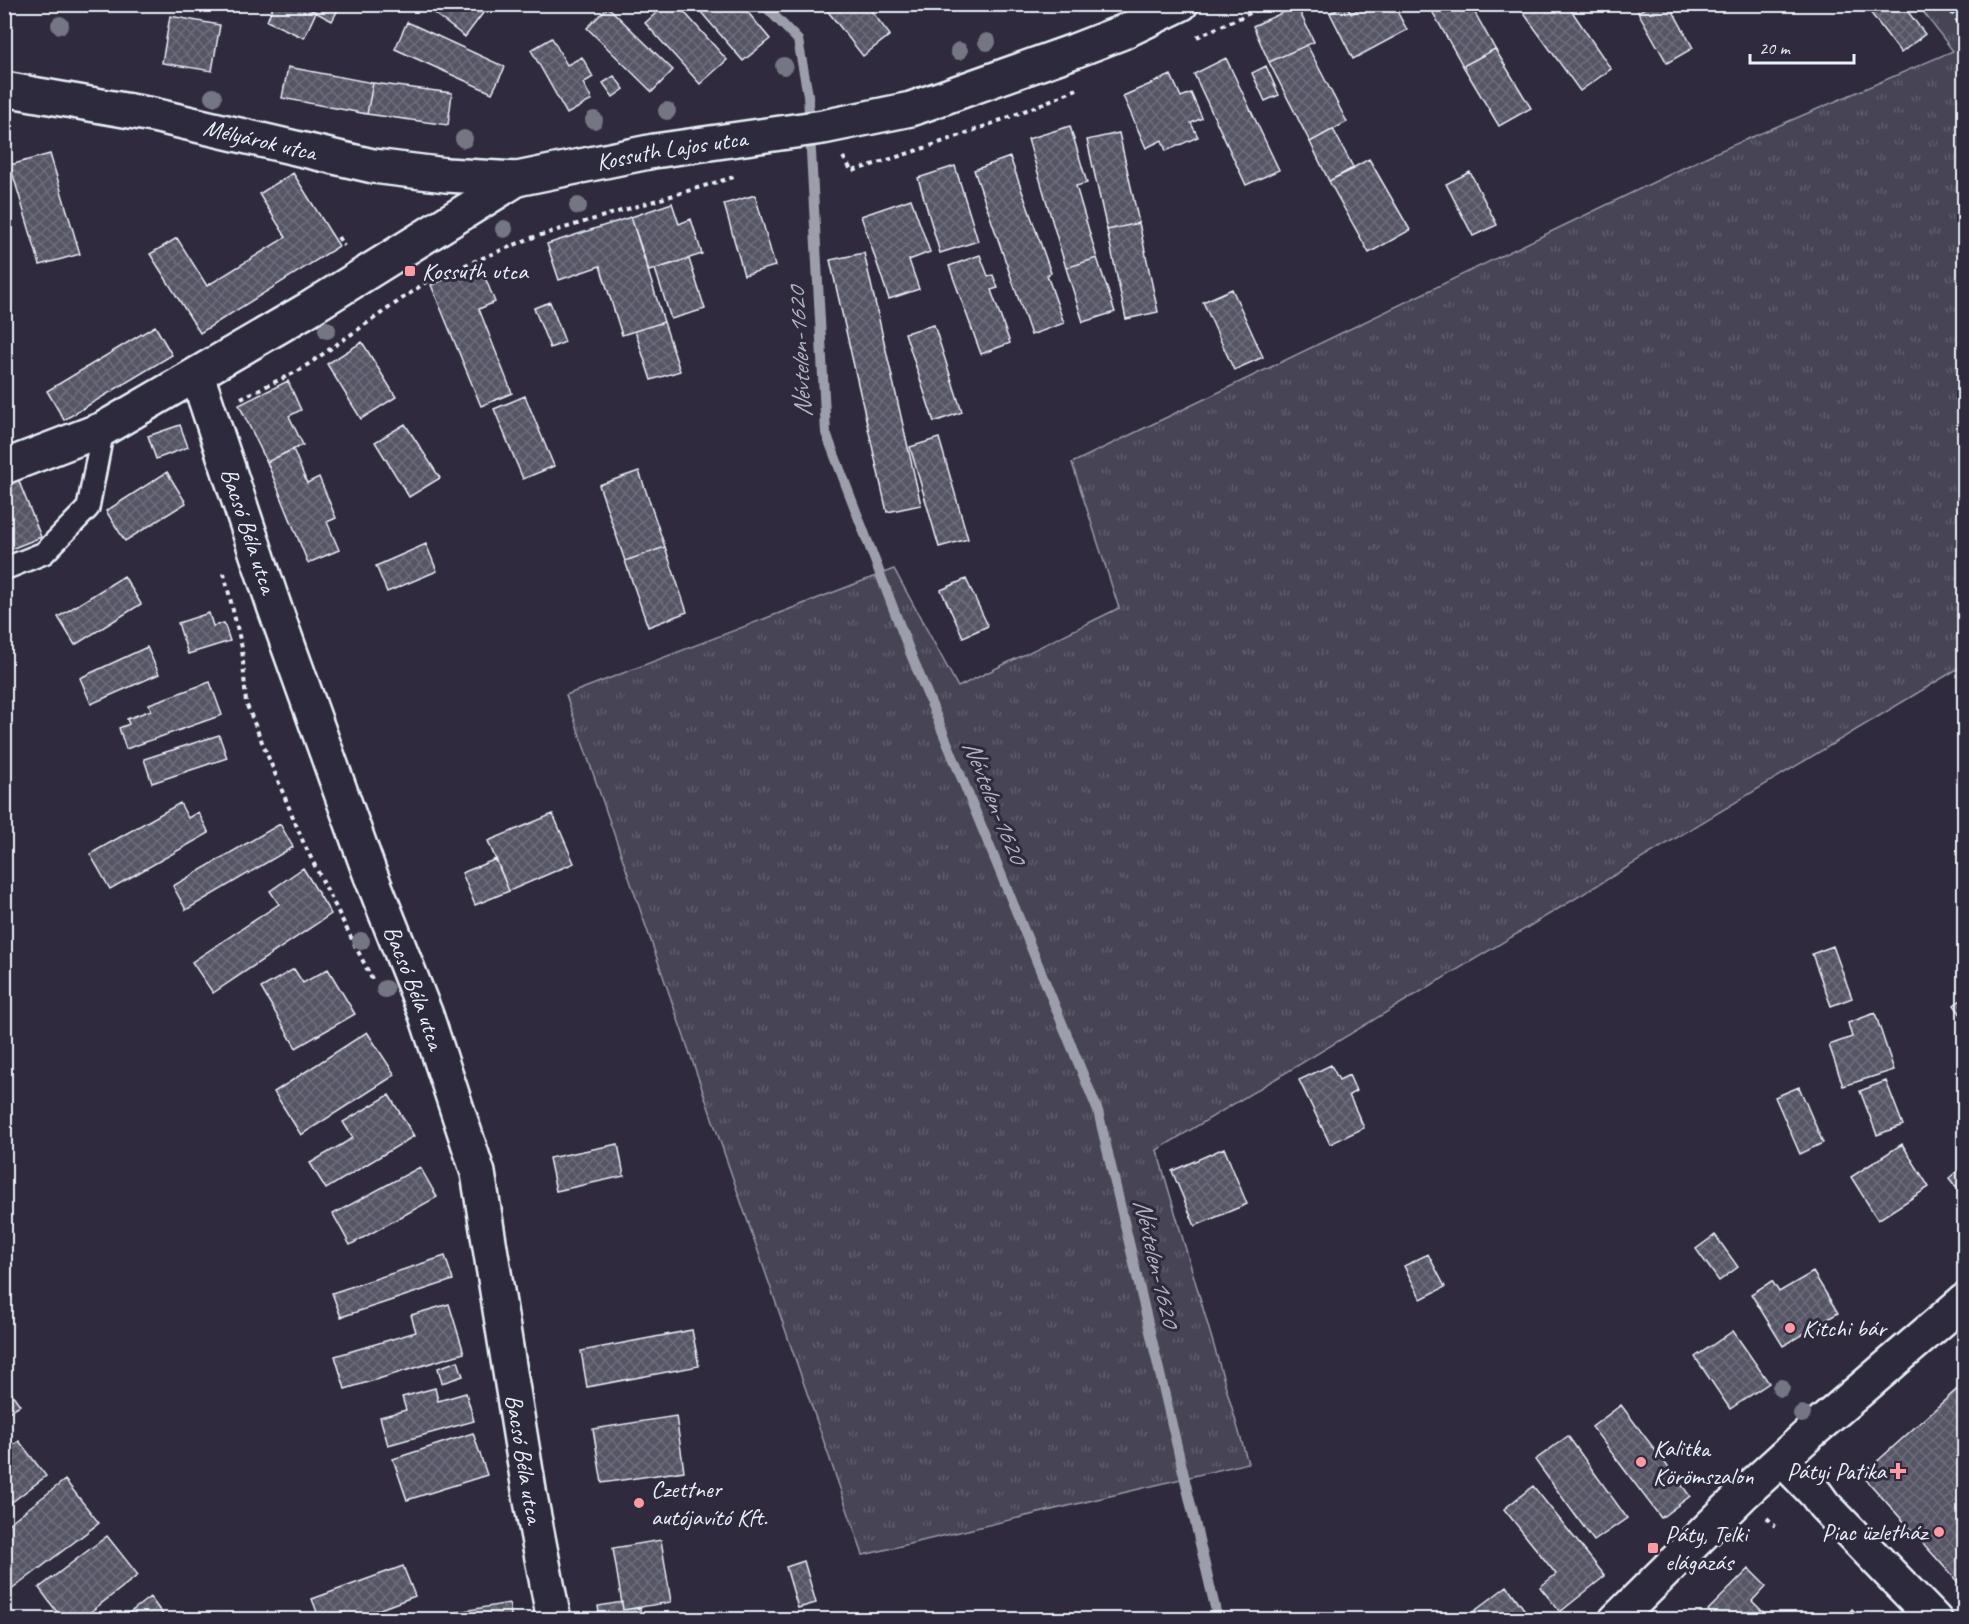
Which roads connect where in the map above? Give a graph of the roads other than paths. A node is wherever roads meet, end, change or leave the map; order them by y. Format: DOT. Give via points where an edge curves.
graph roads {
  1 [pos="1181,4"];
  2 [pos="4,89"];
  3 [pos="517,179"];
  4 [pos="197,375"];
  5 [pos="104,429"];
  6 [pos="4,467"];
  7 [pos="4,569"];
  8 [pos="1965,1301"];
  9 [pos="1782,1459"];
  10 [pos="554,1620"];
  11 [pos="1616,1620"];
  12 [pos="1935,1620"];
  1 -- 3 [label="street, Kossuth Lajos utca" via="1123,32 911,109 654,151"];
  2 -- 3 [label="street, Mélyárok utca" via="153,115 373,166"];
  3 -- 4 [label="street, Kossuth Lajos utca"];
  4 -- 5 [label="street, Kossuth Lajos utca"];
  4 -- 10 [label="street, Bacsó Béla utca" via="274,606 369,871 426,1015 478,1173"];
  5 -- 6 [label="street, Kossuth Lajos utca"];
  5 -- 7 [label="lane" via="88,508 44,553"];
  8 -- 9 [label="street"];
  9 -- 11 [label="street"];
  9 -- 12 [label="street"];
}
